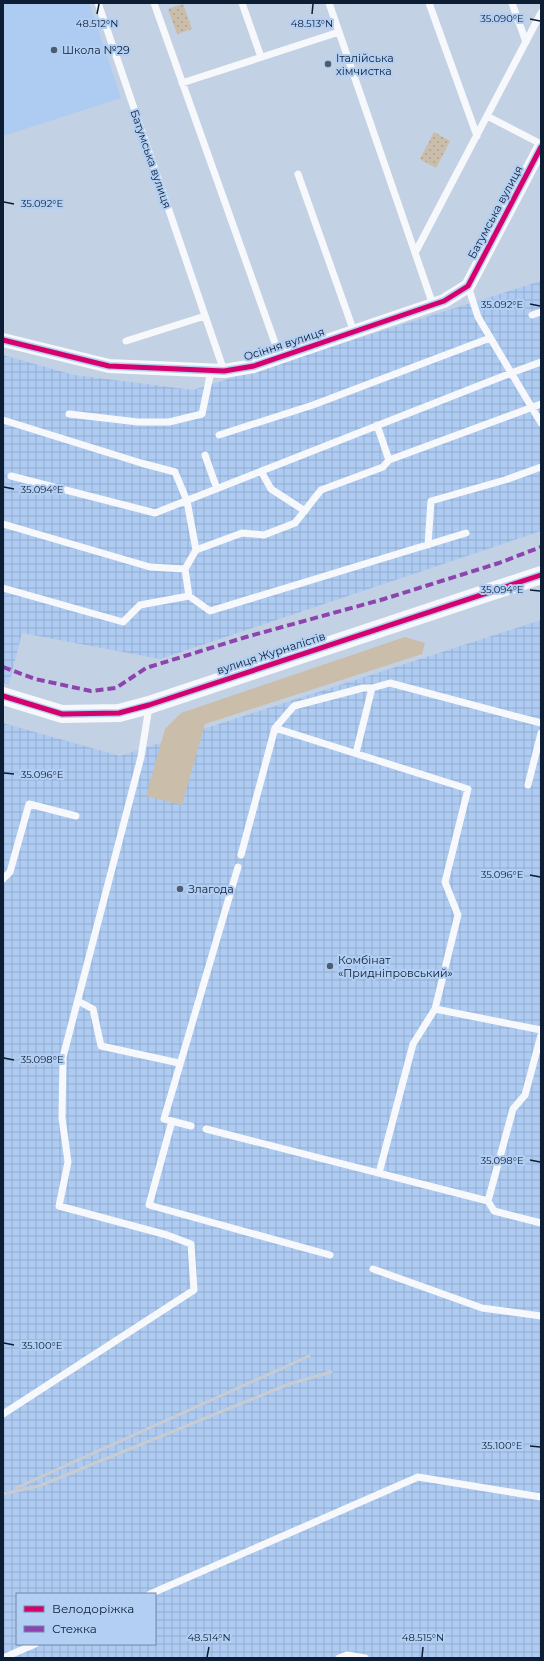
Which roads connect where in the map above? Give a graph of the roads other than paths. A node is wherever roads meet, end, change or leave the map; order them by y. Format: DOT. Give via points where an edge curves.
graph roads {
  1 [pos="98,3"];
  2 [pos="154,3"];
  3 [pos="242,3"];
  4 [pos="329,3"];
  5 [pos="429,3"];
  6 [pos="512,3"];
  7 [pos="541,13"];
  8 [pos="338,32"];
  9 [pos="526,42"];
  10 [pos="260,57"];
  11 [pos="182,84"];
  12 [pos="487,116"];
  13 [pos="477,136"];
  14 [pos="541,146"];
  15 [pos="298,174"];
  16 [pos="416,253"];
  17 [pos="468,286"];
  18 [pos="433,305"];
  19 [pos="541,312"];
  20 [pos="532,315"];
  21 [pos="205,316"];
  22 [pos="354,332"];
  23 [pos="490,338"];
  24 [pos="3,340"];
  25 [pos="126,341"];
  26 [pos="280,357"];
  27 [pos="541,362"];
  28 [pos="217,371"];
  29 [pos="511,373"];
  30 [pos="541,404"];
  31 [pos="531,406"];
  32 [pos="69,414"];
  33 [pos="3,420"];
  34 [pos="541,423"];
  35 [pos="377,425"];
  36 [pos="219,435"];
  37 [pos="206,456"];
  38 [pos="388,460"];
  39 [pos="541,467"];
  40 [pos="261,471"];
  41 [pos="11,476"];
  42 [pos="217,489"];
  43 [pos="187,501"];
  44 [pos="305,511"];
  45 [pos="3,524"];
  46 [pos="466,533"];
  47 [pos="428,545"];
  48 [pos="196,550"];
  49 [pos="186,569"];
  50 [pos="541,575"];
  51 [pos="3,588"];
  52 [pos="189,596"];
  53 [pos="372,688"];
  54 [pos="3,696"];
  55 [pos="149,705"];
  56 [pos="541,723"];
  57 [pos="275,728"];
  58 [pos="541,733"];
  59 [pos="356,753"];
  60 [pos="528,785"];
  61 [pos="76,816"];
  62 [pos="240,855"];
  63 [pos="238,867"];
  64 [pos="3,879"];
  65 [pos="78,1001"];
  66 [pos="435,1010"];
  67 [pos="541,1030"];
  68 [pos="541,1035"];
  69 [pos="179,1063"];
  70 [pos="172,1121"];
  71 [pos="191,1126"];
  72 [pos="206,1129"];
  73 [pos="379,1173"];
  74 [pos="488,1201"];
  75 [pos="541,1223"];
  76 [pos="330,1255"];
  77 [pos="373,1269"];
  78 [pos="541,1316"];
  79 [pos="3,1414"];
  80 [pos="541,1496"];
  81 [pos="152,1593"];
  82 [pos="33,1645"];
  83 [pos="3,1658"];
  84 [pos="339,1658"];
  85 [pos="365,1658"];
  1 -- 21 [label="lane, Батумська вулиця"];
  2 -- 11 [label="lane"];
  3 -- 10 [label="lane"];
  4 -- 8 [label="lane"];
  5 -- 13 [label="lane"];
  6 -- 9 [label="lane"];
  7 -- 9 [label="lane"];
  8 -- 10 [label="lane"];
  8 -- 16 [label="lane"];
  9 -- 12 [label="lane"];
  10 -- 11 [label="lane"];
  11 -- 26 [label="lane"];
  12 -- 13 [label="lane"];
  12 -- 14 [label="lane"];
  13 -- 16 [label="lane"];
  14 -- 17 [label="street, Батумська вулиця"];
  15 -- 22 [label="lane"];
  16 -- 18 [label="lane"];
  17 -- 18 [label="street, Осіння вулиця"];
  17 -- 23 [label="lane" via="478,317"];
  18 -- 22 [label="street, Осіння вулиця"];
  19 -- 20 [label="lane"];
  21 -- 25 [label="lane"];
  21 -- 28 [label="lane, Батумська вулиця"];
  22 -- 26 [label="street, Осіння вулиця"];
  23 -- 29 [label="lane"];
  23 -- 36 [label="lane" via="313,405"];
  24 -- 28 [label="street, Осіння вулиця" via="109,366"];
  26 -- 28 [label="street, Осіння вулиця" via="254,366"];
  27 -- 29 [label="lane"];
  28 -- 32 [label="lane" via="202,414 169,422 138,422"];
  29 -- 31 [label="lane"];
  29 -- 35 [label="lane"];
  30 -- 31 [label="lane"];
  31 -- 34 [label="lane"];
  31 -- 38 [label="lane"];
  33 -- 43 [label="lane" via="175,472"];
  35 -- 38 [label="lane"];
  35 -- 40 [label="lane"];
  37 -- 42 [label="lane"];
  38 -- 44 [label="lane" via="383,467 321,490"];
  39 -- 47 [label="lane" via="431,501"];
  40 -- 42 [label="lane"];
  40 -- 44 [label="lane" via="271,489"];
  41 -- 43 [label="lane" via="155,513"];
  42 -- 43 [label="lane"];
  43 -- 48 [label="lane"];
  44 -- 48 [label="lane" via="295,523 264,535 242,533"];
  45 -- 49 [label="lane" via="150,567"];
  46 -- 47 [label="lane"];
  47 -- 52 [label="lane" via="210,611"];
  48 -- 49 [label="lane"];
  49 -- 52 [label="lane"];
  50 -- 55 [label="street, вулиця Журналістів"];
  51 -- 52 [label="lane" via="123,622 140,604"];
  53 -- 56 [label="lane" via="390,683"];
  53 -- 57 [label="lane" via="294,706"];
  53 -- 59 [label="lane"];
  54 -- 55 [label="street, вулиця Журналістів" via="62,714 119,713"];
  55 -- 65 [label="lane" via="141,757"];
  57 -- 59 [label="lane"];
  57 -- 62 [label="lane"];
  58 -- 60 [label="lane"];
  59 -- 66 [label="lane" via="468,789 445,882 458,915"];
  61 -- 64 [label="lane" via="29,804 10,872"];
  63 -- 69 [label="lane"];
  65 -- 69 [label="lane" via="93,1009 101,1046"];
  65 -- 79 [label="lane" via="63,1058 62,1118 68,1162 59,1206 167,1235 191,1244 194,1290"];
  66 -- 67 [label="lane"];
  66 -- 73 [label="lane" via="413,1044"];
  68 -- 74 [label="lane" via="525,1095 513,1109"];
  69 -- 70 [label="lane" via="164,1119"];
  70 -- 71 [label="lane"];
  70 -- 76 [label="lane" via="149,1204"];
  72 -- 73 [label="lane"];
  73 -- 74 [label="lane"];
  74 -- 75 [label="lane" via="494,1211"];
  77 -- 78 [label="lane" via="482,1308"];
  80 -- 81 [label="lane" via="418,1477"];
  82 -- 83 [label="lane"];
  84 -- 85 [label="lane" via="347,1655"];
}
